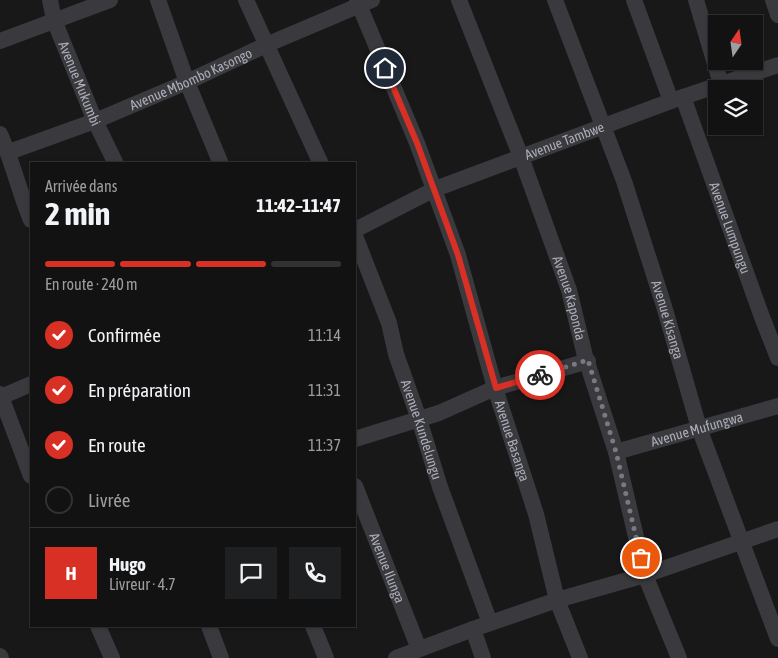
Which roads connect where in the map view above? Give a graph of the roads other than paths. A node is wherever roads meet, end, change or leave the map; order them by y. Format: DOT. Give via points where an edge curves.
graph roads {
  1 [pos="50,0"];
  2 [pos="110,0"];
  3 [pos="158,0"];
  4 [pos="246,0"];
  5 [pos="459,0"];
  6 [pos="634,0"];
  7 [pos="696,0"];
  8 [pos="773,0"];
  9 [pos="560,1"];
  10 [pos="363,2"];
  11 [pos="778,15"];
  12 [pos="54,20"];
  13 [pos="0,41"];
  14 [pos="266,46"];
  15 [pos="778,64"];
  16 [pos="720,80"];
  17 [pos="732,80"];
  18 [pos="187,82"];
  19 [pos="708,88"];
  20 [pos="677,99"];
  21 [pos="95,121"];
  22 [pos="604,127"];
  23 [pos="0,134"];
  24 [pos="9,152"];
  25 [pos="521,157"];
  26 [pos="115,162"];
  27 [pos="220,162"];
  28 [pos="321,162"];
  29 [pos="435,189"];
  30 [pos="30,217"];
  31 [pos="356,229"];
  32 [pos="356,239"];
  33 [pos="778,358"];
  34 [pos="588,360"];
  35 [pos="30,384"];
  36 [pos="496,388"];
  37 [pos="1,395"];
  38 [pos="778,406"];
  39 [pos="420,419"];
  40 [pos="699,428"];
  41 [pos="356,439"];
  42 [pos="616,452"];
  43 [pos="30,473"];
  44 [pos="356,489"];
  45 [pos="778,529"];
  46 [pos="740,541"];
  47 [pos="645,576"];
  48 [pos="557,600"];
  49 [pos="490,623"];
  50 [pos="98,627"];
  51 [pos="208,627"];
  52 [pos="313,627"];
  53 [pos="473,628"];
  54 [pos="778,639"];
  55 [pos="419,649"];
  56 [pos="112,658"];
  57 [pos="221,658"];
  58 [pos="326,658"];
  59 [pos="396,658"];
  60 [pos="483,658"];
  61 [pos="580,658"];
  62 [pos="679,658"];
  1 -- 12 [label="street, Avenue Mukumbi"];
  2 -- 12 [label="street"];
  3 -- 18 [label="street"];
  4 -- 14 [label="street"];
  5 -- 25 [label="street, Avenue Kaponda"];
  6 -- 20 [label="street, Avenue Lumpungu"];
  7 -- 16 [label="street"];
  8 -- 11 [label="street"];
  9 -- 22 [label="street, Avenue Kisanga"];
  10 -- 14 [label="street, Avenue Mbombo Kasongo"];
  10 -- 29 [label="street, Avenue Basanga"];
  12 -- 13 [label="street"];
  12 -- 21 [label="street, Avenue Mukumbi"];
  14 -- 18 [label="street, Avenue Mbombo Kasongo"];
  14 -- 28 [label="street"];
  15 -- 17 [label="street, Avenue Tambwe"];
  18 -- 21 [label="street, Avenue Mbombo Kasongo"];
  18 -- 27 [label="street"];
  19 -- 20 [label="street, Avenue Tambwe"];
  20 -- 22 [label="street, Avenue Tambwe"];
  20 -- 33 [label="street, Avenue Lumpungu"];
  21 -- 24 [label="street, Avenue Mbombo Kasongo"];
  21 -- 26 [label="street, Avenue Mukumbi"];
  22 -- 25 [label="street, Avenue Tambwe"];
  22 -- 40 [label="street, Avenue Kisanga" via="664,306"];
  23 -- 24 [label="street"];
  24 -- 30 [label="street"];
  25 -- 29 [label="street, Avenue Tambwe"];
  25 -- 34 [label="street, Avenue Kaponda" via="570,290"];
  29 -- 31 [label="street, Avenue Tambwe"];
  29 -- 36 [label="street, Avenue Basanga" via="458,255"];
  32 -- 39 [label="street, Avenue Kundelungu" via="389,323 396,354"];
  34 -- 36 [label="street"];
  34 -- 42 [label="street, Avenue Kaponda"];
  35 -- 37 [label="street"];
  36 -- 39 [label="street"];
  36 -- 48 [label="street, Avenue Basanga" via="536,514"];
  37 -- 43 [label="street"];
  38 -- 40 [label="street, Avenue Mufungwa"];
  39 -- 41 [label="street"];
  39 -- 49 [label="street, Avenue Kundelungu" via="440,487"];
  40 -- 42 [label="street, Avenue Mufungwa"];
  40 -- 46 [label="street, Avenue Kisanga"];
  42 -- 47 [label="street, Avenue Kaponda"];
  44 -- 55 [label="street, Avenue Ilunga"];
  45 -- 46 [label="street"];
  46 -- 47 [label="street"];
  46 -- 54 [label="street, Avenue Kisanga"];
  47 -- 48 [label="street"];
  47 -- 62 [label="street, Avenue Kaponda"];
  48 -- 49 [label="street"];
  48 -- 61 [label="street, Avenue Basanga"];
  49 -- 53 [label="street"];
  50 -- 56 [label="street"];
  51 -- 57 [label="street"];
  52 -- 58 [label="street"];
  53 -- 55 [label="street"];
  53 -- 60 [label="street"];
  55 -- 59 [label="street"];
}
